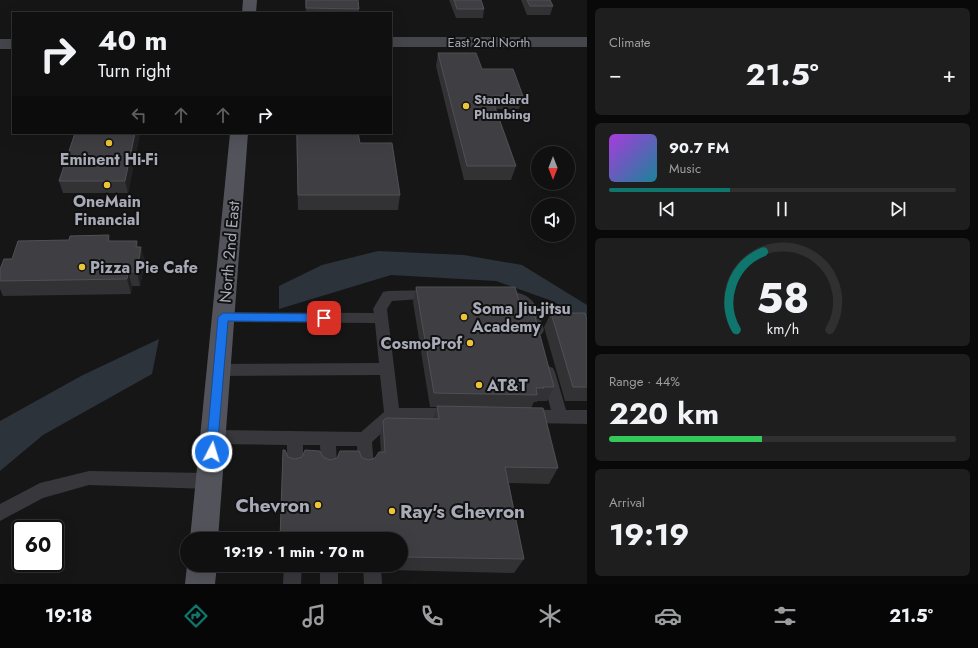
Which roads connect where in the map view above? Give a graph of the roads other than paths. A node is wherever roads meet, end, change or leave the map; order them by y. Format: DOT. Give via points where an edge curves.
graph roads {
  1 [pos="250,0"];
  2 [pos="249,12"];
  3 [pos="392,42"];
  4 [pos="587,42"];
  5 [pos="0,44"];
  6 [pos="12,44"];
  7 [pos="239,134"];
  8 [pos="486,294"];
  9 [pos="441,295"];
  10 [pos="223,317"];
  11 [pos="382,318"];
  12 [pos="540,344"];
  13 [pos="544,358"];
  14 [pos="387,369"];
  15 [pos="219,370"];
  16 [pos="392,414"];
  17 [pos="464,415"];
  18 [pos="512,416"];
  19 [pos="560,416"];
  20 [pos="587,417"];
  21 [pos="213,437"];
  22 [pos="295,438"];
  23 [pos="328,438"];
  24 [pos="364,439"];
  25 [pos="295,466"];
  26 [pos="329,467"];
  27 [pos="366,467"];
  28 [pos="209,481"];
  29 [pos="0,513"];
  30 [pos="205,532"];
  31 [pos="201,572"];
  32 [pos="293,572"];
  33 [pos="330,572"];
  34 [pos="372,572"];
  35 [pos="200,584"];
  36 [pos="292,584"];
  37 [pos="329,584"];
  38 [pos="373,584"];
  1 -- 2 [label="main road"];
  3 -- 4 [label="street, East 2nd North"];
  5 -- 6 [label="street"];
  7 -- 10 [label="main road, North 2nd East"];
  8 -- 12 [label="lane" via="517,297 531,307"];
  9 -- 11 [label="lane" via="388,296 380,309"];
  10 -- 11 [label="lane"];
  10 -- 15 [label="main road, North 2nd East"];
  11 -- 14 [label="lane"];
  13 -- 19 [label="lane"];
  14 -- 15 [label="lane"];
  14 -- 16 [label="lane"];
  15 -- 21 [label="main road, North 2nd East"];
  16 -- 17 [label="lane"];
  16 -- 24 [label="lane"];
  18 -- 19 [label="lane"];
  19 -- 20 [label="lane"];
  21 -- 22 [label="lane"];
  21 -- 28 [label="main road, North 2nd East"];
  22 -- 23 [label="lane"];
  22 -- 25 [label="lane"];
  23 -- 24 [label="lane"];
  23 -- 26 [label="lane"];
  24 -- 27 [label="lane"];
  28 -- 29 [label="lane" via="89,478 40,491"];
  28 -- 30 [label="main road, North 2nd East"];
  31 -- 35 [label="main road"];
  32 -- 36 [label="lane"];
  33 -- 37 [label="lane"];
  34 -- 38 [label="lane"];
}
